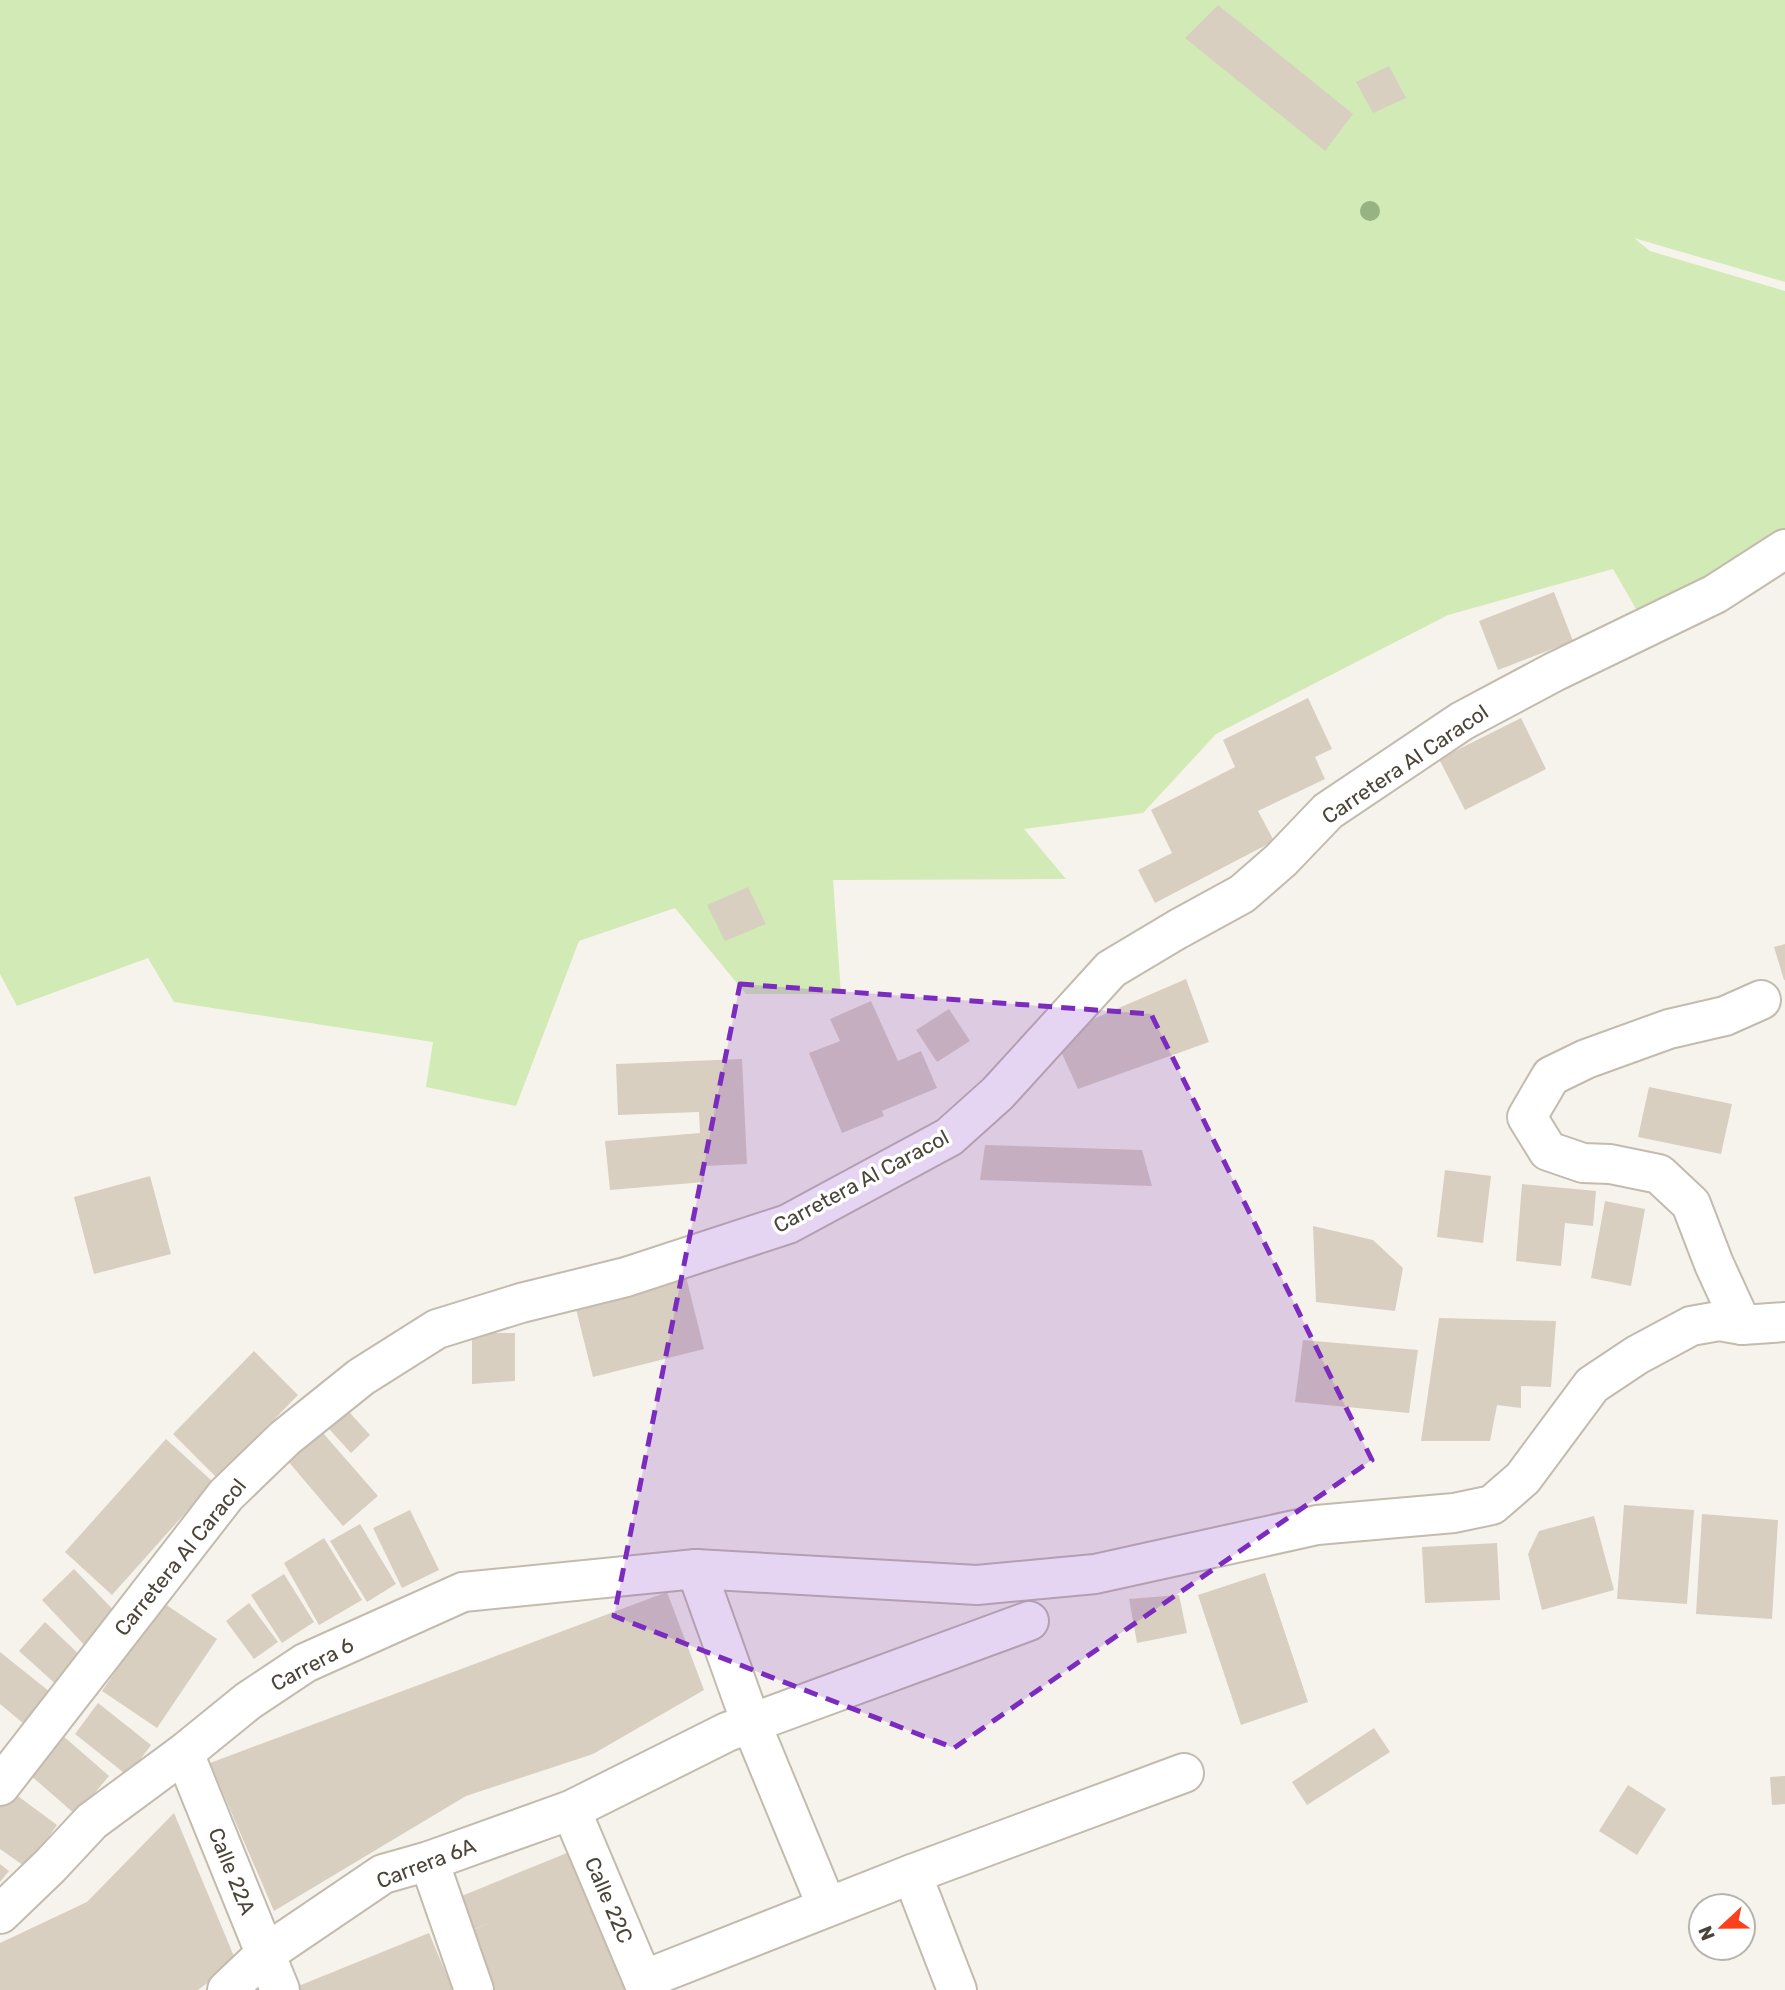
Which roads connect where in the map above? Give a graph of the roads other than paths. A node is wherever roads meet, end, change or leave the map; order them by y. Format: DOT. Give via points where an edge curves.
graph roads {
  1 [pos="1785,549"];
  2 [pos="1761,1000"];
  3 [pos="1785,1322"];
  4 [pos="1742,1325"];
  5 [pos="696,1569"];
  6 [pos="1029,1621"];
  7 [pos="751,1723"];
  8 [pos="184,1753"];
  9 [pos="1184,1773"];
  10 [pos="0,1786"];
  11 [pos="571,1810"];
  12 [pos="429,1861"];
  13 [pos="912,1874"];
  14 [pos="827,1907"];
  15 [pos="0,1914"];
  16 [pos="265,1954"];
  17 [pos="645,1985"];
  18 [pos="227,1990"];
  19 [pos="280,1990"];
  20 [pos="474,1990"];
  21 [pos="957,1990"];
  1 -- 10 [label="street, Carretera Al Caracol" via="1716,594 1462,721 1328,811 1242,894 1111,969 998,1093 949,1137 788,1224 626,1277 437,1329 361,1377 285,1438 226,1495"];
  2 -- 4 [label="street" via="1725,1016 1669,1029 1586,1059 1551,1076 1527,1117 1548,1150 1583,1163 1660,1174 1691,1204"];
  3 -- 4 [label="street, Carrera 6"];
  4 -- 5 [label="street, Carrera 6" via="1719,1321 1691,1326 1592,1385 1523,1478 1492,1505 1454,1513 1317,1525 1095,1574 977,1585"];
  5 -- 7 [label="street"];
  5 -- 8 [label="street, Carrera 6" via="463,1592 305,1663 248,1701"];
  6 -- 7 [label="street, Carrera 6A"];
  7 -- 11 [label="street, Carrera 6A"];
  7 -- 14 [label="street"];
  8 -- 15 [label="street, Carrera 6" via="92,1821"];
  8 -- 16 [label="street, Calle 22A"];
  9 -- 13 [label="street"];
  11 -- 12 [label="street, Carrera 6A"];
  11 -- 17 [label="street, Calle 22C"];
  12 -- 16 [label="street, Carrera 6A" via="383,1874"];
  12 -- 20 [label="street"];
  13 -- 14 [label="street"];
  13 -- 21 [label="street"];
  14 -- 17 [label="street"];
  16 -- 18 [label="street, Carrera 6A"];
  16 -- 19 [label="street, Calle 22A"];
}
